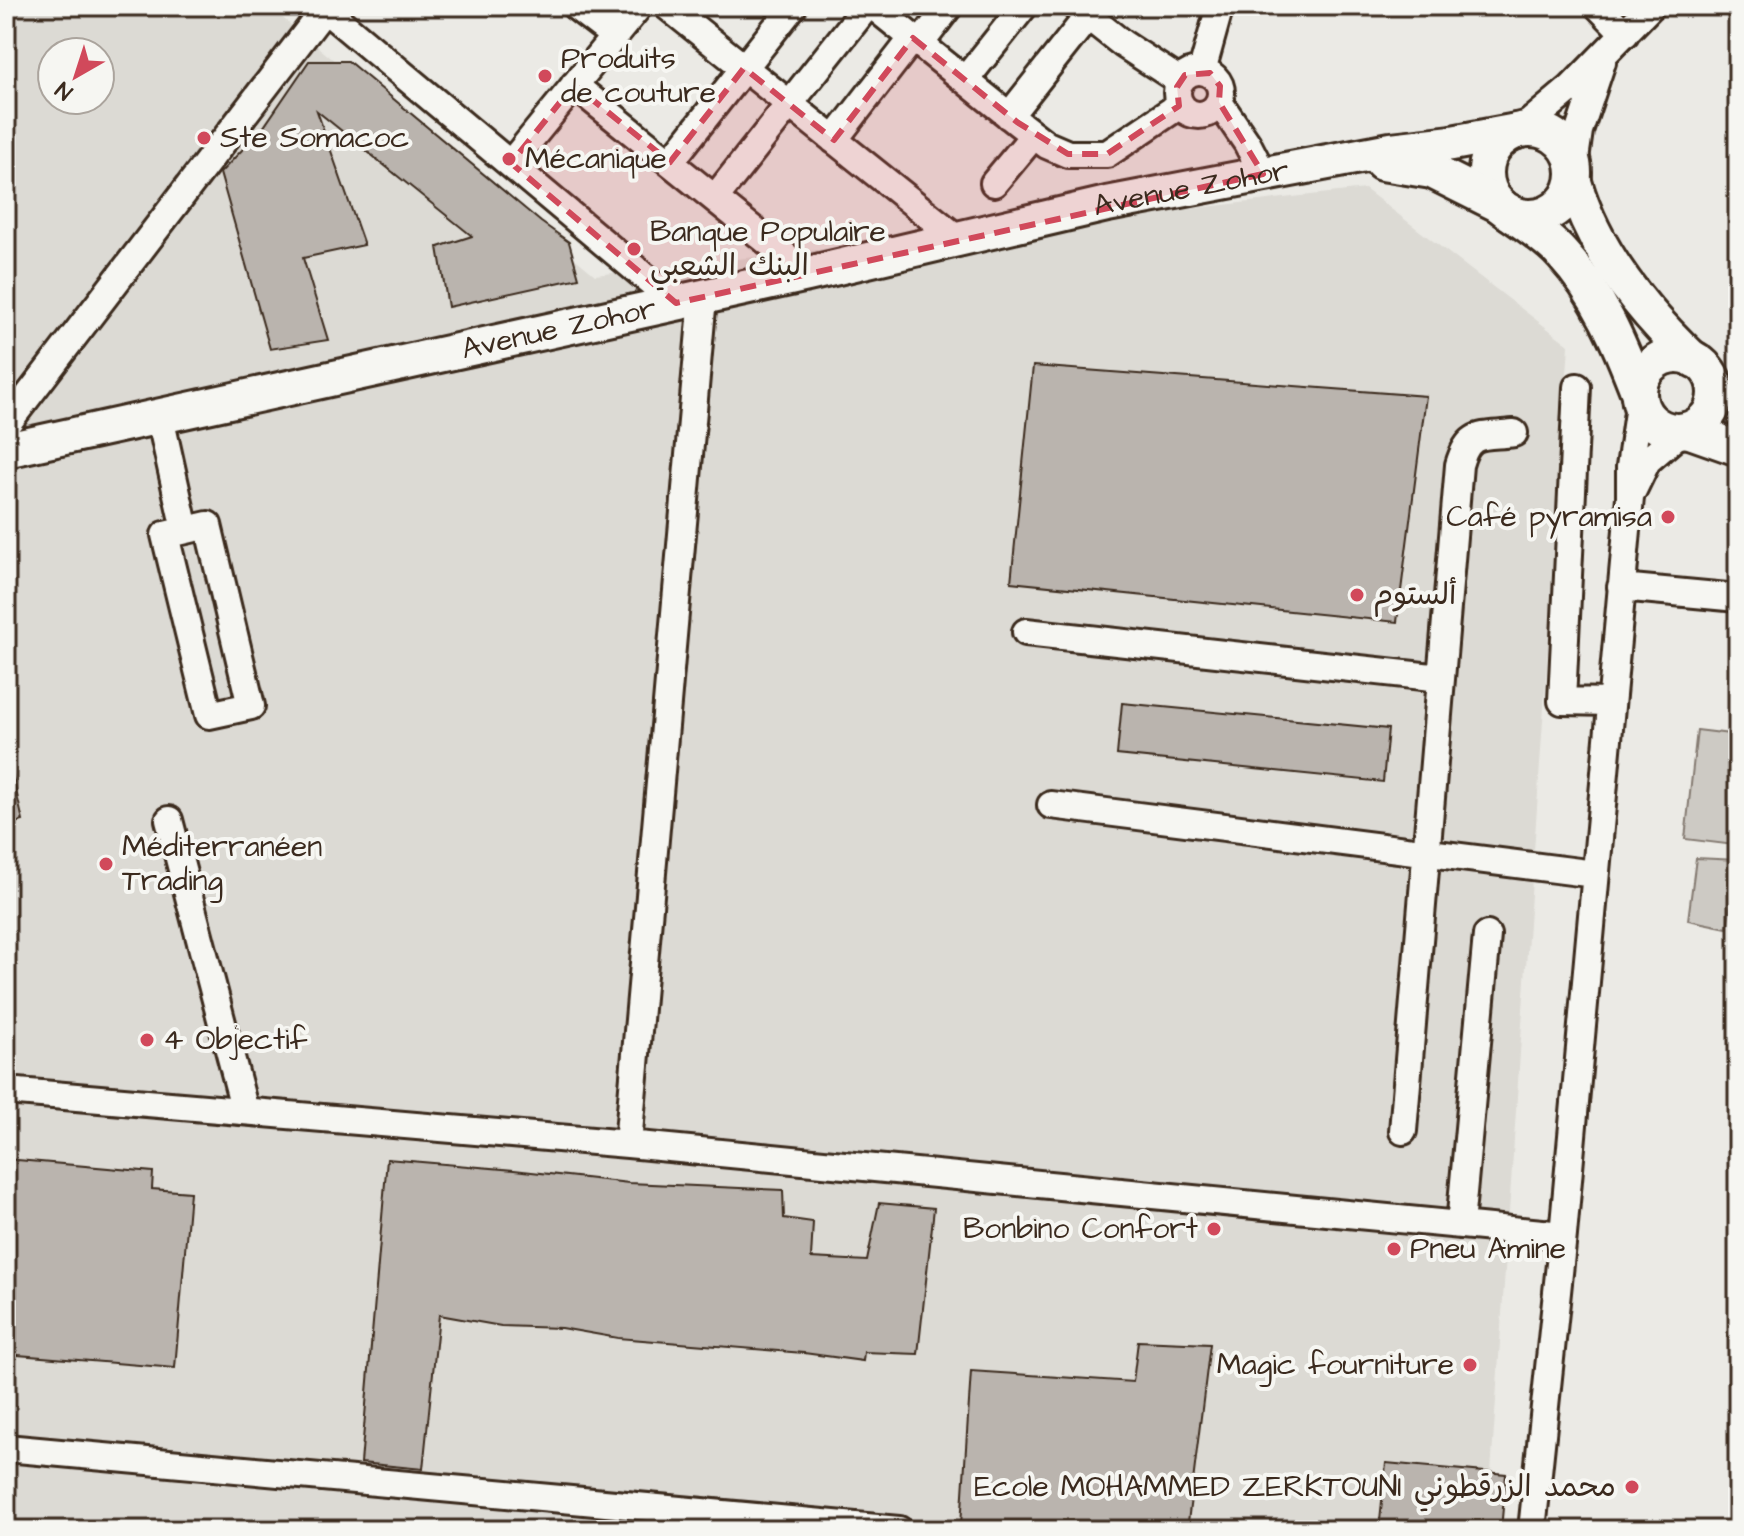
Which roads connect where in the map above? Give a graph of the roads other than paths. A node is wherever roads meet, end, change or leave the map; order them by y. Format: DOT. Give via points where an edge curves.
graph roads {
  1 [pos="575,6"];
  2 [pos="639,6"];
  3 [pos="667,6"];
  4 [pos="793,6"];
  5 [pos="949,6"];
  6 [pos="1024,6"];
  7 [pos="1220,6"];
  8 [pos="1598,6"];
  9 [pos="1651,6"];
  10 [pos="324,7"];
  11 [pos="874,7"];
  12 [pos="1087,9"];
  13 [pos="1625,34"];
  14 [pos="614,36"];
  15 [pos="917,41"];
  16 [pos="1605,55"];
  17 [pos="744,68"];
  18 [pos="965,80"];
  19 [pos="574,85"];
  20 [pos="1187,86"];
  21 [pos="1219,102"];
  22 [pos="789,103"];
  23 [pos="1009,116"];
  24 [pos="1519,131"];
  25 [pos="1034,135"];
  26 [pos="834,140"];
  27 [pos="1346,159"];
  28 [pos="670,162"];
  29 [pos="511,163"];
  30 [pos="1263,174"];
  31 [pos="1574,174"];
  32 [pos="994,183"];
  33 [pos="715,198"];
  34 [pos="1504,208"];
  35 [pos="958,239"];
  36 [pos="808,274"];
  37 [pos="690,300"];
  38 [pos="1701,365"];
  39 [pos="1577,387"];
  40 [pos="1738,393"];
  41 [pos="1639,396"];
  42 [pos="160,417"];
  43 [pos="6,425"];
  44 [pos="1684,431"];
  45 [pos="1514,433"];
  46 [pos="1738,448"];
  47 [pos="6,450"];
  48 [pos="1630,497"];
  49 [pos="185,530"];
  50 [pos="1621,587"];
  51 [pos="1738,598"];
  52 [pos="1026,632"];
  53 [pos="1441,678"];
  54 [pos="1611,702"];
  55 [pos="1051,805"];
  56 [pos="169,820"];
  57 [pos="1427,853"];
  58 [pos="1595,874"];
  59 [pos="1487,935"];
  60 [pos="6,1091"];
  61 [pos="245,1111"];
  62 [pos="1403,1131"];
  63 [pos="628,1144"];
  64 [pos="1460,1225"];
  65 [pos="1563,1235"];
  66 [pos="6,1448"];
  67 [pos="899,1530"];
  68 [pos="1532,1530"];
  1 -- 14 [label="street"];
  2 -- 14 [label="street"];
  3 -- 17 [label="street"];
  4 -- 17 [label="street"];
  5 -- 15 [label="street"];
  6 -- 18 [label="street"];
  7 -- 20 [label="street"];
  8 -- 13 [label="street"];
  9 -- 13 [label="street"];
  10 -- 29 [label="street"];
  10 -- 43 [label="street"];
  11 -- 15 [label="street"];
  11 -- 22 [label="street"];
  12 -- 20 [label="street" via="1123,44"];
  12 -- 23 [label="street"];
  13 -- 16 [label="street"];
  14 -- 19 [label="street"];
  15 -- 18 [label="street"];
  15 -- 26 [label="street"];
  16 -- 24 [label="street"];
  16 -- 31 [label="street" via="1579,131"];
  17 -- 22 [label="street"];
  17 -- 28 [label="street"];
  18 -- 23 [label="street"];
  19 -- 28 [label="street"];
  19 -- 29 [label="street"];
  20 -- 21 [label="street" via="1216,79"];
  20 -- 21 [label="street" via="1193,114 1201,115"];
  20 -- 25 [label="street" via="1107,154 1068,154"];
  21 -- 30 [label="street"];
  22 -- 26 [label="street"];
  22 -- 33 [label="street"];
  23 -- 25 [label="street"];
  24 -- 27 [label="main road, Avenue Zohor"];
  24 -- 31 [label="main road" via="1541,131 1559,140 1571,156"];
  24 -- 34 [label="main road" via="1501,140 1487,163 1490,190"];
  25 -- 32 [label="street"];
  26 -- 35 [label="street"];
  27 -- 30 [label="main road, Avenue Zohor"];
  27 -- 34 [label="main road, Avenue Zohor" via="1432,171"];
  28 -- 33 [label="street"];
  29 -- 37 [label="street"];
  30 -- 35 [label="main road, Avenue Zohor"];
  31 -- 34 [label="main road" via="1562,204 1549,213 1524,217"];
  31 -- 38 [label="main road" via="1587,219 1632,292"];
  33 -- 36 [label="street"];
  34 -- 41 [label="main road" via="1562,253 1589,288 1616,336"];
  35 -- 36 [label="main road, Avenue Zohor"];
  36 -- 37 [label="main road, Avenue Zohor"];
  37 -- 42 [label="main road, Avenue Zohor"];
  37 -- 63 [label="street"];
  38 -- 40 [label="main road"];
  38 -- 41 [label="main road" via="1675,355 1657,361 1644,375"];
  38 -- 44 [label="main road" via="1714,383 1713,406 1700,424"];
  39 -- 54 [label="street" via="1562,701"];
  41 -- 44 [label="main road" via="1651,420 1665,429"];
  41 -- 48 [label="street"];
  42 -- 47 [label="main road, Avenue Zohor"];
  42 -- 49 [label="street"];
  44 -- 46 [label="main road"];
  44 -- 48 [label="street" via="1647,461"];
  45 -- 53 [label="street" via="1474,438 1464,447"];
  48 -- 50 [label="street"];
  49 -- 49 [label="street" via="165,535 209,715 251,706 208,525"];
  50 -- 51 [label="street"];
  50 -- 54 [label="street"];
  52 -- 53 [label="street"];
  53 -- 57 [label="street"];
  54 -- 58 [label="street"];
  55 -- 57 [label="street"];
  56 -- 61 [label="street"];
  57 -- 58 [label="street"];
  57 -- 62 [label="street"];
  58 -- 65 [label="street"];
  59 -- 64 [label="street"];
  60 -- 61 [label="street"];
  61 -- 63 [label="street"];
  63 -- 64 [label="street"];
  64 -- 65 [label="street"];
  65 -- 68 [label="street"];
  66 -- 67 [label="street"];
}
